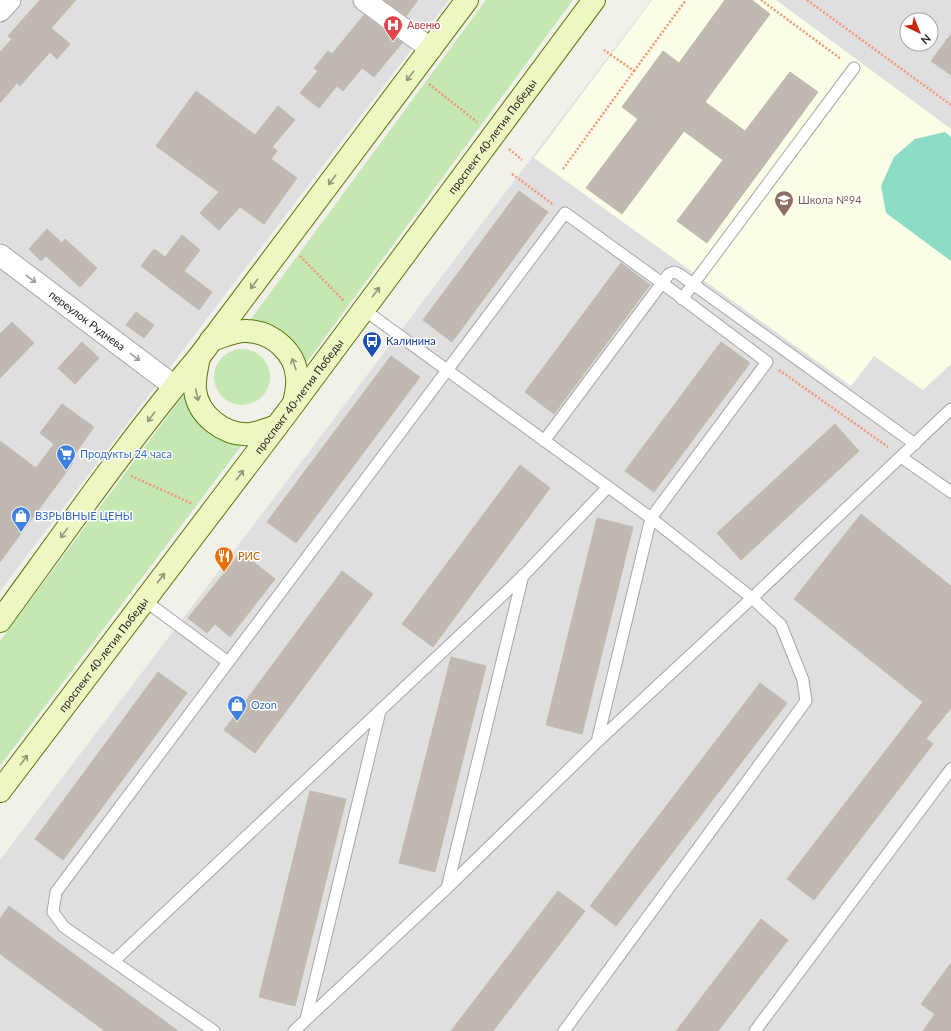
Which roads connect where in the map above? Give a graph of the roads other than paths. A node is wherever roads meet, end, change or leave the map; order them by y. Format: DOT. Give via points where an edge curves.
graph roads {
  1 [pos="10,0"];
  2 [pos="364,0"];
  3 [pos="467,0"];
  4 [pos="594,0"];
  5 [pos="0,11"];
  6 [pos="431,49"];
  7 [pos="854,68"];
  8 [pos="0,255"];
  9 [pos="662,284"];
  10 [pos="693,284"];
  11 [pos="682,298"];
  12 [pos="360,313"];
  13 [pos="205,348"];
  14 [pos="446,370"];
  15 [pos="174,386"];
  16 [pos="294,403"];
  17 [pos="951,409"];
  18 [pos="277,426"];
  19 [pos="544,441"];
  20 [pos="915,444"];
  21 [pos="901,457"];
  22 [pos="608,487"];
  23 [pos="951,492"];
  24 [pos="651,518"];
  25 [pos="524,575"];
  26 [pos="752,598"];
  27 [pos="144,600"];
  28 [pos="0,620"];
  29 [pos="228,662"];
  30 [pos="380,710"];
  31 [pos="597,742"];
  32 [pos="951,769"];
  33 [pos="0,791"];
  34 [pos="447,888"];
  35 [pos="114,961"];
  36 [pos="306,1019"];
  37 [pos="214,1031"];
  38 [pos="294,1031"];
  39 [pos="564,1031"];
  40 [pos="755,1031"];
  1 -- 5 [label="street"];
  2 -- 6 [label="street"];
  3 -- 6 [label="main road"];
  12 -- 4 [label="main road, проспект 40-летия Победы, one-way"];
  6 -- 13 [label="main road, one-way"];
  7 -- 10 [label="lane"];
  8 -- 15 [label="street, переулок Руднева, one-way"];
  9 -- 10 [label="lane" via="669,274 674,272"];
  9 -- 11 [label="lane"];
  9 -- 14 [label="lane" via="565,212"];
  9 -- 19 [label="lane"];
  10 -- 11 [label="lane"];
  10 -- 20 [label="lane"];
  11 -- 24 [label="lane" via="767,362"];
  12 -- 14 [label="lane"];
  12 -- 16 [label="main road, проспект 40-летия Победы"];
  13 -- 15 [label="main road"];
  16 -- 13 [label="main road, one-way" via="298,376 291,357 276,341 264,334 247,331 238,332"];
  13 -- 18 [label="main road, one-way" via="196,372 195,390 206,416 222,428 242,434 251,434"];
  14 -- 19 [label="lane"];
  14 -- 29 [label="lane"];
  15 -- 28 [label="main road, one-way"];
  16 -- 18 [label="main road, проспект 40-летия Победы"];
  17 -- 20 [label="lane"];
  27 -- 18 [label="main road, проспект 40-летия Победы, one-way"];
  19 -- 22 [label="lane"];
  20 -- 21 [label="lane"];
  21 -- 23 [label="lane"];
  21 -- 26 [label="lane"];
  22 -- 24 [label="lane"];
  22 -- 25 [label="lane"];
  24 -- 26 [label="lane"];
  24 -- 31 [label="lane"];
  25 -- 30 [label="lane"];
  25 -- 34 [label="lane"];
  26 -- 31 [label="lane"];
  26 -- 39 [label="lane" via="781,625 803,680 806,701"];
  27 -- 29 [label="lane"];
  33 -- 27 [label="main road, проспект 40-летия Победы, one-way"];
  29 -- 35 [label="lane" via="56,892 53,912 64,927"];
  30 -- 35 [label="lane"];
  30 -- 36 [label="lane"];
  31 -- 34 [label="lane"];
  32 -- 40 [label="lane"];
  34 -- 36 [label="lane"];
  35 -- 37 [label="lane"];
  36 -- 38 [label="lane"];
}
